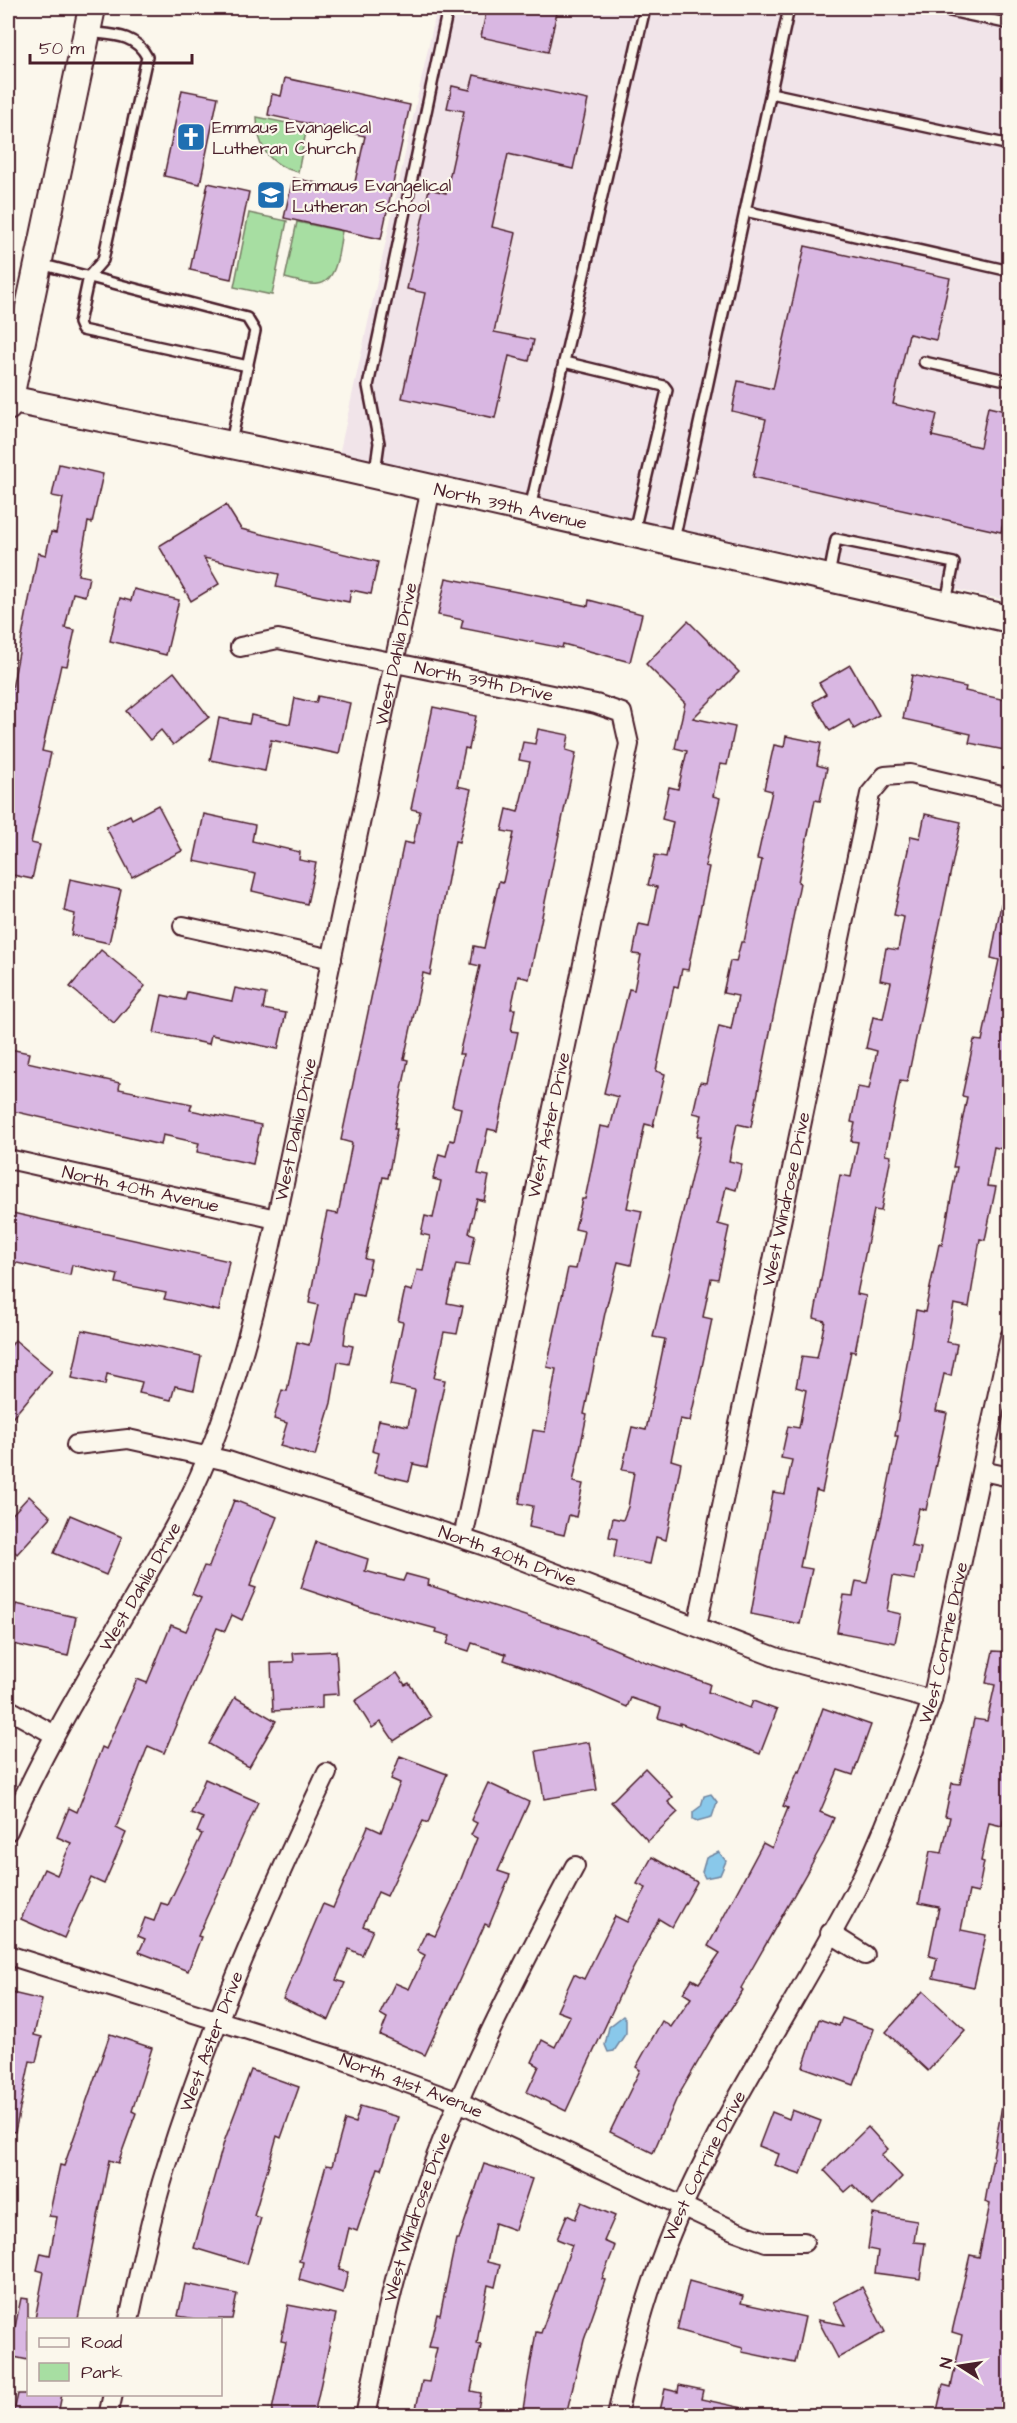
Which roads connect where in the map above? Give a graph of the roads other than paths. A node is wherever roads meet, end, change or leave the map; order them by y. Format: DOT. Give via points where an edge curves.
graph roads {
  1 [pos="448,8"];
  2 [pos="645,8"];
  3 [pos="789,8"];
  4 [pos="936,8"];
  5 [pos="90,20"];
  6 [pos="1010,24"];
  7 [pos="771,93"];
  8 [pos="1010,145"];
  9 [pos="745,211"];
  10 [pos="38,263"];
  11 [pos="1010,271"];
  12 [pos="89,276"];
  13 [pos="564,362"];
  14 [pos="924,362"];
  15 [pos="248,366"];
  16 [pos="1010,381"];
  17 [pos="8,403"];
  18 [pos="230,445"];
  19 [pos="374,475"];
  20 [pos="431,488"];
  21 [pos="530,510"];
  22 [pos="633,534"];
  23 [pos="673,543"];
  24 [pos="829,578"];
  25 [pos="945,604"];
  26 [pos="1010,619"];
  27 [pos="240,647"];
  28 [pos="394,662"];
  29 [pos="622,713"];
  30 [pos="1010,797"];
  31 [pos="183,926"];
  32 [pos="332,959"];
  33 [pos="8,1159"];
  34 [pos="276,1219"];
  35 [pos="1010,1337"];
  36 [pos="76,1445"];
  37 [pos="206,1456"];
  38 [pos="982,1471"];
  39 [pos="1010,1477"];
  40 [pos="463,1538"];
  41 [pos="697,1626"];
  42 [pos="932,1700"];
  43 [pos="8,1709"];
  44 [pos="53,1734"];
  45 [pos="327,1773"];
  46 [pos="8,1831"];
  47 [pos="575,1866"];
  48 [pos="830,1933"];
  49 [pos="8,1955"];
  50 [pos="866,1955"];
  51 [pos="220,2021"];
  52 [pos="459,2102"];
  53 [pos="684,2206"];
  54 [pos="804,2242"];
  55 [pos="129,2318"];
  56 [pos="113,2396"];
  57 [pos="108,2415"];
  58 [pos="365,2415"];
  59 [pos="618,2415"];
  1 -- 19 [label="lane" via="368,387 379,443"];
  2 -- 13 [label="lane"];
  3 -- 7 [label="lane"];
  4 -- 6 [label="lane"];
  5 -- 10 [label="street"];
  5 -- 12 [label="lane" via="141,45 147,57 103,260"];
  7 -- 8 [label="lane"];
  7 -- 9 [label="lane"];
  9 -- 11 [label="lane"];
  9 -- 23 [label="lane"];
  10 -- 12 [label="lane"];
  10 -- 17 [label="street"];
  12 -- 15 [label="lane" via="241,315 255,331"];
  12 -- 15 [label="lane" via="79,323 82,330"];
  13 -- 21 [label="lane"];
  13 -- 22 [label="lane" via="664,386 667,390"];
  14 -- 16 [label="lane"];
  15 -- 18 [label="lane"];
  17 -- 18 [label="street, North 39th Avenue"];
  18 -- 19 [label="street, North 39th Avenue"];
  19 -- 20 [label="street, North 39th Avenue"];
  20 -- 21 [label="street, North 39th Avenue"];
  20 -- 28 [label="street, West Dahlia Drive"];
  21 -- 22 [label="street, North 39th Avenue"];
  22 -- 23 [label="street, North 39th Avenue"];
  23 -- 24 [label="street, North 39th Avenue"];
  24 -- 25 [label="street, North 39th Avenue"];
  24 -- 25 [label="lane" via="836,539 954,563"];
  25 -- 26 [label="street, North 39th Avenue"];
  27 -- 28 [label="street, North 39th Drive" via="278,639"];
  28 -- 29 [label="street, North 39th Drive" via="596,704"];
  28 -- 32 [label="street, West Dahlia Drive"];
  29 -- 40 [label="street, West Aster Drive" via="629,744"];
  30 -- 41 [label="street, West Windrose Drive" via="910,774 885,776 870,794"];
  31 -- 32 [label="street"];
  32 -- 34 [label="street, West Dahlia Drive"];
  33 -- 34 [label="street, North 40th Avenue"];
  34 -- 37 [label="street, West Dahlia Drive" via="244,1353"];
  35 -- 38 [label="street, West Corrine Drive"];
  36 -- 37 [label="street, North 40th Drive" via="128,1438"];
  37 -- 40 [label="street, North 40th Drive"];
  37 -- 44 [label="street, West Dahlia Drive" via="178,1519"];
  38 -- 39 [label="street"];
  38 -- 42 [label="street, West Corrine Drive"];
  40 -- 41 [label="street, North 40th Drive"];
  41 -- 42 [label="street, North 40th Drive" via="778,1658"];
  42 -- 48 [label="street, West Corrine Drive" via="884,1830"];
  43 -- 44 [label="street"];
  44 -- 46 [label="street, West Dahlia Drive"];
  45 -- 51 [label="street, West Aster Drive"];
  47 -- 52 [label="street, West Windrose Drive"];
  48 -- 50 [label="street"];
  48 -- 53 [label="street, West Corrine Drive" via="722,2127"];
  49 -- 51 [label="street, North 41st Avenue"];
  51 -- 52 [label="street, North 41st Avenue"];
  51 -- 55 [label="street, West Aster Drive" via="167,2164"];
  52 -- 53 [label="street, North 41st Avenue"];
  52 -- 58 [label="street, West Windrose Drive" via="399,2265"];
  53 -- 54 [label="street, North 41st Avenue" via="766,2242"];
  53 -- 59 [label="street, West Corrine Drive" via="671,2234 626,2374"];
  56 -- 57 [label="street"];
}
